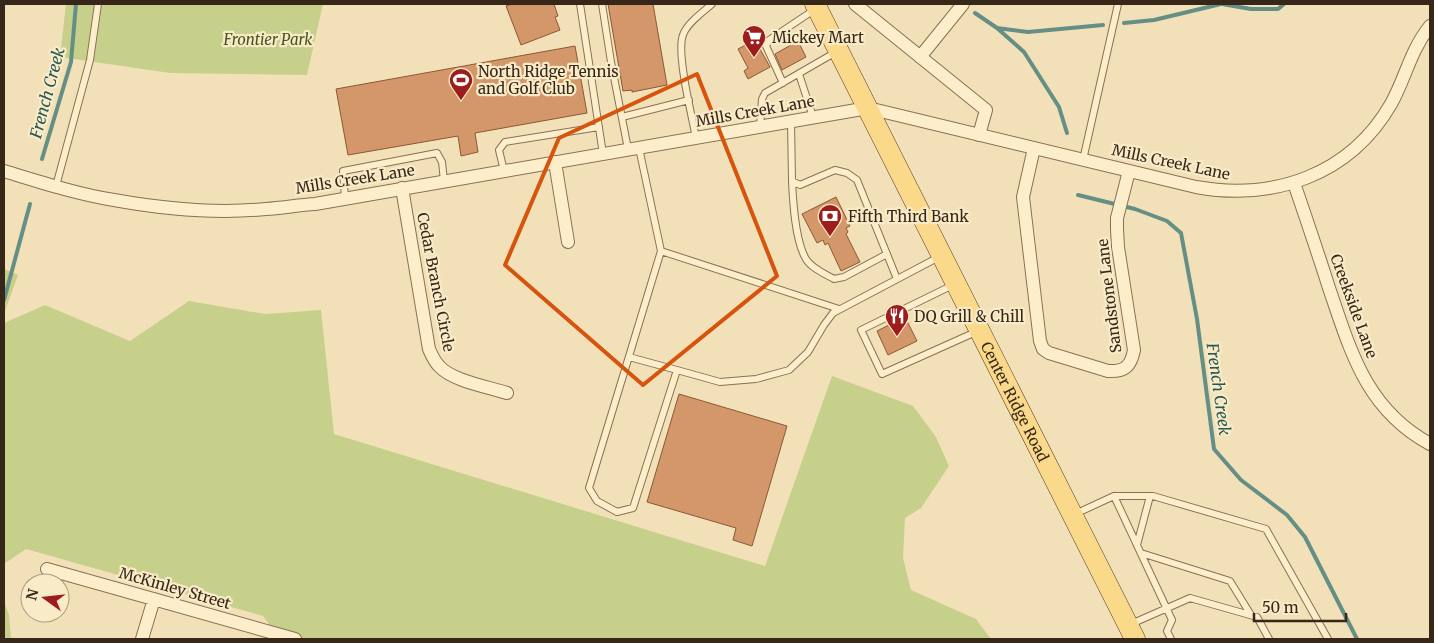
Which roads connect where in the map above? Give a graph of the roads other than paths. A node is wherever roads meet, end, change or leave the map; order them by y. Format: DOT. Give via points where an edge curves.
graph roads {
  1 [pos="98,4"];
  2 [pos="580,4"];
  3 [pos="602,4"];
  4 [pos="712,4"];
  5 [pos="855,4"];
  6 [pos="963,4"];
  7 [pos="1118,4"];
  8 [pos="816,6"];
  9 [pos="1430,26"];
  10 [pos="839,50"];
  11 [pos="920,57"];
  12 [pos="799,74"];
  13 [pos="783,83"];
  14 [pos="689,100"];
  15 [pos="868,108"];
  16 [pos="622,117"];
  17 [pos="813,118"];
  18 [pos="791,121"];
  19 [pos="599,127"];
  20 [pos="760,127"];
  21 [pos="980,135"];
  22 [pos="696,138"];
  23 [pos="1034,148"];
  24 [pos="633,149"];
  25 [pos="603,154"];
  26 [pos="1083,160"];
  27 [pos="555,162"];
  28 [pos="4,171"];
  29 [pos="504,171"];
  30 [pos="1129,171"];
  31 [pos="444,181"];
  32 [pos="792,182"];
  33 [pos="1294,183"];
  34 [pos="56,186"];
  35 [pos="402,188"];
  36 [pos="345,198"];
  37 [pos="568,242"];
  38 [pos="661,251"];
  39 [pos="887,254"];
  40 [pos="942,256"];
  41 [pos="897,279"];
  42 [pos="956,284"];
  43 [pos="839,309"];
  44 [pos="980,330"];
  45 [pos="629,357"];
  46 [pos="677,370"];
  47 [pos="508,393"];
  48 [pos="1430,444"];
  49 [pos="1114,496"];
  50 [pos="1150,496"];
  51 [pos="1072,515"];
  52 [pos="1138,545"];
  53 [pos="1141,552"];
  54 [pos="47,568"];
  55 [pos="154,599"];
  56 [pos="1167,608"];
  57 [pos="1251,615"];
  58 [pos="1131,632"];
  59 [pos="142,639"];
  60 [pos="295,639"];
  61 [pos="1171,639"];
  62 [pos="1269,639"];
  63 [pos="1328,639"];
  1 -- 34 [label="lane" via="90,60"];
  2 -- 19 [label="lane"];
  3 -- 16 [label="lane"];
  4 -- 14 [label="lane" via="683,34 680,50"];
  5 -- 11 [label="street"];
  6 -- 11 [label="street"];
  7 -- 26 [label="lane"];
  8 -- 10 [label="main road, Center Ridge Road"];
  8 -- 13 [label="lane" via="769,40 766,46"];
  9 -- 33 [label="street, Mills Creek Lane" via="1412,54 1397,93 1371,132 1336,162"];
  10 -- 12 [label="lane"];
  10 -- 15 [label="main road, Center Ridge Road"];
  11 -- 21 [label="street" via="986,110"];
  12 -- 13 [label="lane"];
  12 -- 17 [label="lane"];
  13 -- 20 [label="lane" via="765,93"];
  14 -- 16 [label="lane"];
  14 -- 22 [label="lane"];
  15 -- 17 [label="street, Mills Creek Lane"];
  15 -- 21 [label="street, Mills Creek Lane"];
  15 -- 40 [label="main road, Center Ridge Road"];
  16 -- 24 [label="lane"];
  17 -- 18 [label="street, Mills Creek Lane"];
  18 -- 20 [label="street, Mills Creek Lane"];
  18 -- 32 [label="lane"];
  19 -- 25 [label="lane"];
  19 -- 29 [label="lane" via="505,142 499,150"];
  20 -- 22 [label="street, Mills Creek Lane"];
  21 -- 23 [label="street, Mills Creek Lane"];
  22 -- 24 [label="street, Mills Creek Lane"];
  23 -- 26 [label="street, Mills Creek Lane"];
  23 -- 30 [label="street, Sandstone Lane" via="1023,197 1040,341 1049,353 1118,372 1127,367 1134,350 1118,247 1117,218"];
  24 -- 25 [label="street, Mills Creek Lane"];
  24 -- 38 [label="lane"];
  25 -- 27 [label="street, Mills Creek Lane"];
  26 -- 30 [label="street, Mills Creek Lane"];
  27 -- 29 [label="street, Mills Creek Lane"];
  27 -- 37 [label="street"];
  28 -- 34 [label="street, Mills Creek Lane"];
  29 -- 31 [label="street, Mills Creek Lane"];
  30 -- 33 [label="street, Mills Creek Lane" via="1227,192 1258,191"];
  31 -- 35 [label="street, Mills Creek Lane"];
  31 -- 36 [label="lane" via="442,162 437,153 423,155 344,171"];
  32 -- 39 [label="lane" via="800,185 835,170 847,173 856,180"];
  32 -- 39 [label="lane" via="800,242 806,260 819,271 834,279 844,277"];
  33 -- 48 [label="street, Creekside Lane" via="1361,374 1389,412"];
  34 -- 36 [label="street, Mills Creek Lane" via="112,200 214,211 315,204"];
  35 -- 36 [label="street, Mills Creek Lane"];
  35 -- 47 [label="street, Cedar Branch Circle" via="433,359 448,374"];
  38 -- 43 [label="lane"];
  38 -- 45 [label="lane"];
  39 -- 41 [label="lane"];
  40 -- 41 [label="lane"];
  40 -- 42 [label="main road, Center Ridge Road"];
  41 -- 43 [label="lane"];
  42 -- 44 [label="main road, Center Ridge Road"];
  42 -- 44 [label="lane" via="861,330 882,374"];
  43 -- 46 [label="lane" via="824,325 808,352 789,370 756,379 720,382"];
  44 -- 51 [label="main road, Center Ridge Road"];
  45 -- 46 [label="lane"];
  45 -- 46 [label="lane" via="589,488 597,501 617,512 633,508"];
  49 -- 50 [label="lane"];
  49 -- 51 [label="lane"];
  49 -- 52 [label="lane"];
  50 -- 52 [label="lane"];
  50 -- 63 [label="lane" via="1266,529"];
  51 -- 58 [label="main road, Center Ridge Road"];
  52 -- 53 [label="lane"];
  53 -- 56 [label="lane"];
  53 -- 57 [label="lane" via="1230,581"];
  54 -- 55 [label="street, McKinley Street"];
  55 -- 59 [label="street"];
  55 -- 60 [label="street, McKinley Street"];
  56 -- 57 [label="lane" via="1190,598"];
  56 -- 58 [label="lane"];
  56 -- 61 [label="lane" via="1172,620 1167,632"];
  57 -- 62 [label="lane" via="1257,617"];
}
